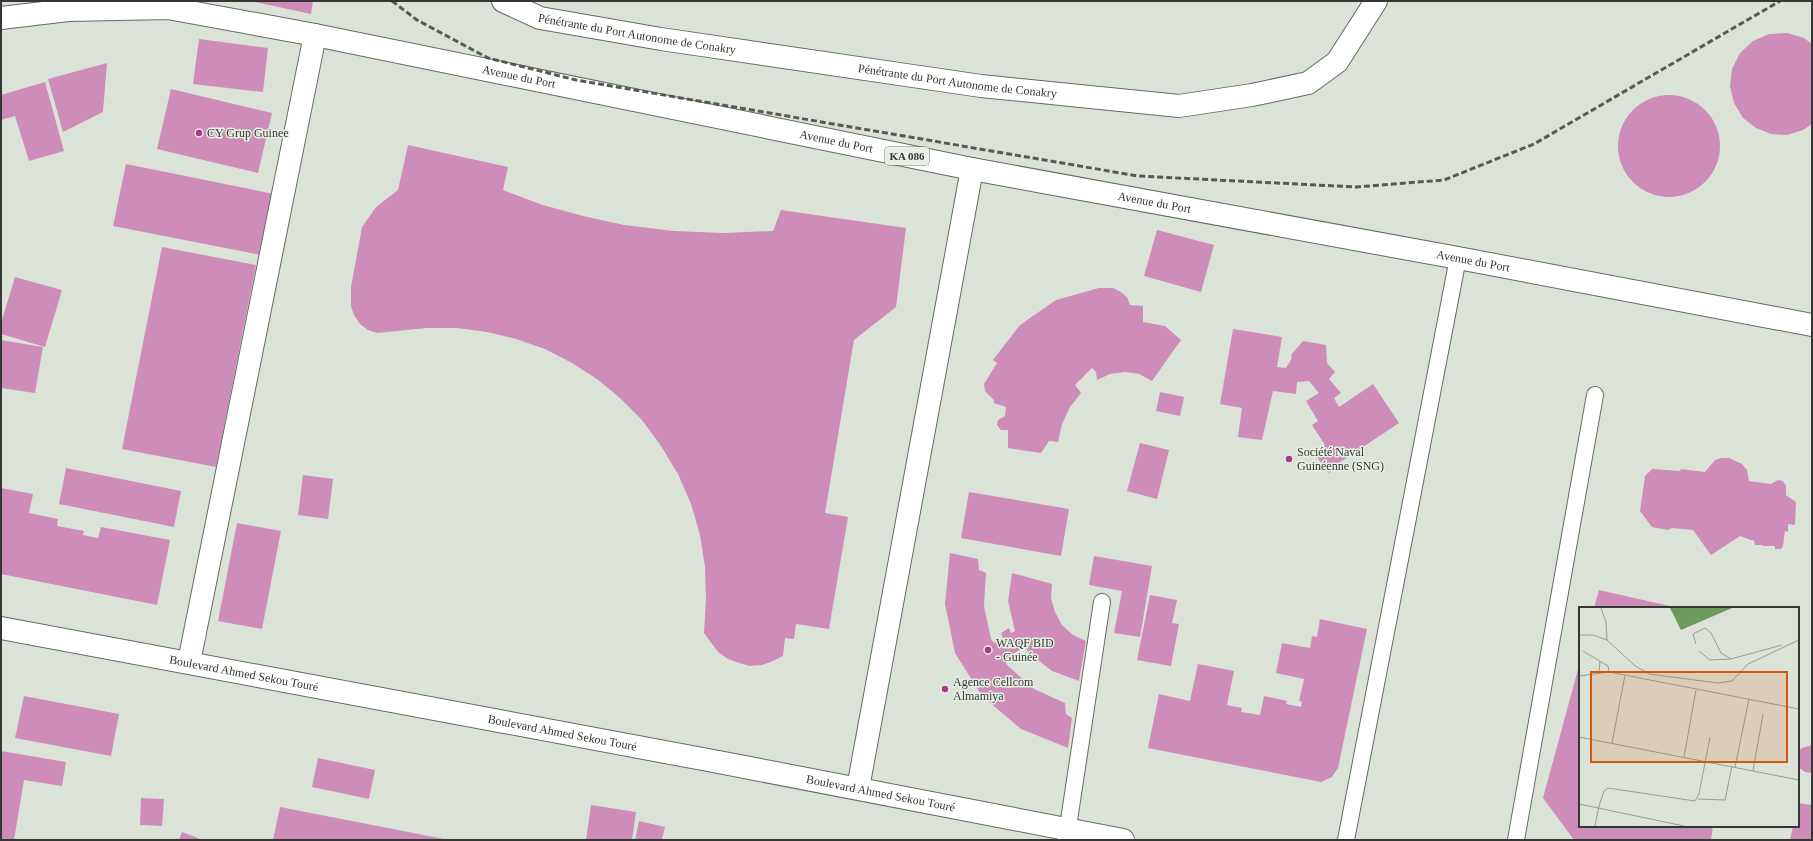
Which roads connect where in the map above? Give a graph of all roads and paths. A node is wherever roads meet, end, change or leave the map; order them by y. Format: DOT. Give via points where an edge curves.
graph roads {
  1 [pos="503,1"];
  2 [pos="1376,1"];
  3 [pos="168,4"];
  4 [pos="69,6"];
  5 [pos="1,18"];
  6 [pos="315,35"];
  7 [pos="972,169"];
  8 [pos="1458,258"];
  9 [pos="1812,325"];
  10 [pos="1595,395"];
  11 [pos="1102,602"];
  12 [pos="1,628"];
  13 [pos="189,662"];
  14 [pos="858,788"];
  15 [pos="1068,835"];
  16 [pos="1124,840"];
  17 [pos="1346,840"];
  18 [pos="1516,840"];
  1 -- 2 [label="street, Pénétrante du Port Autonome de Conakry" via="540,18 661,39 981,86 1179,106 1308,83 1337,62"];
  3 -- 4 [label="street, Avenue du Port / KA 086"];
  3 -- 6 [label="street, Avenue du Port / KA 086"];
  4 -- 5 [label="street, Avenue du Port / KA 086"];
  6 -- 7 [label="street, Avenue du Port / KA 086"];
  6 -- 13 [label="street"];
  7 -- 8 [label="street, Avenue du Port / KA 086"];
  7 -- 14 [label="street"];
  8 -- 9 [label="street, Avenue du Port / KA 086"];
  8 -- 17 [label="lane"];
  10 -- 18 [label="lane"];
  11 -- 15 [label="lane"];
  12 -- 13 [label="street, Boulevard Ahmed Sekou Touré"];
  13 -- 14 [label="street, Boulevard Ahmed Sekou Touré"];
  14 -- 15 [label="street, Boulevard Ahmed Sekou Touré"];
  15 -- 16 [label="street, Boulevard Ahmed Sekou Touré"];
}
